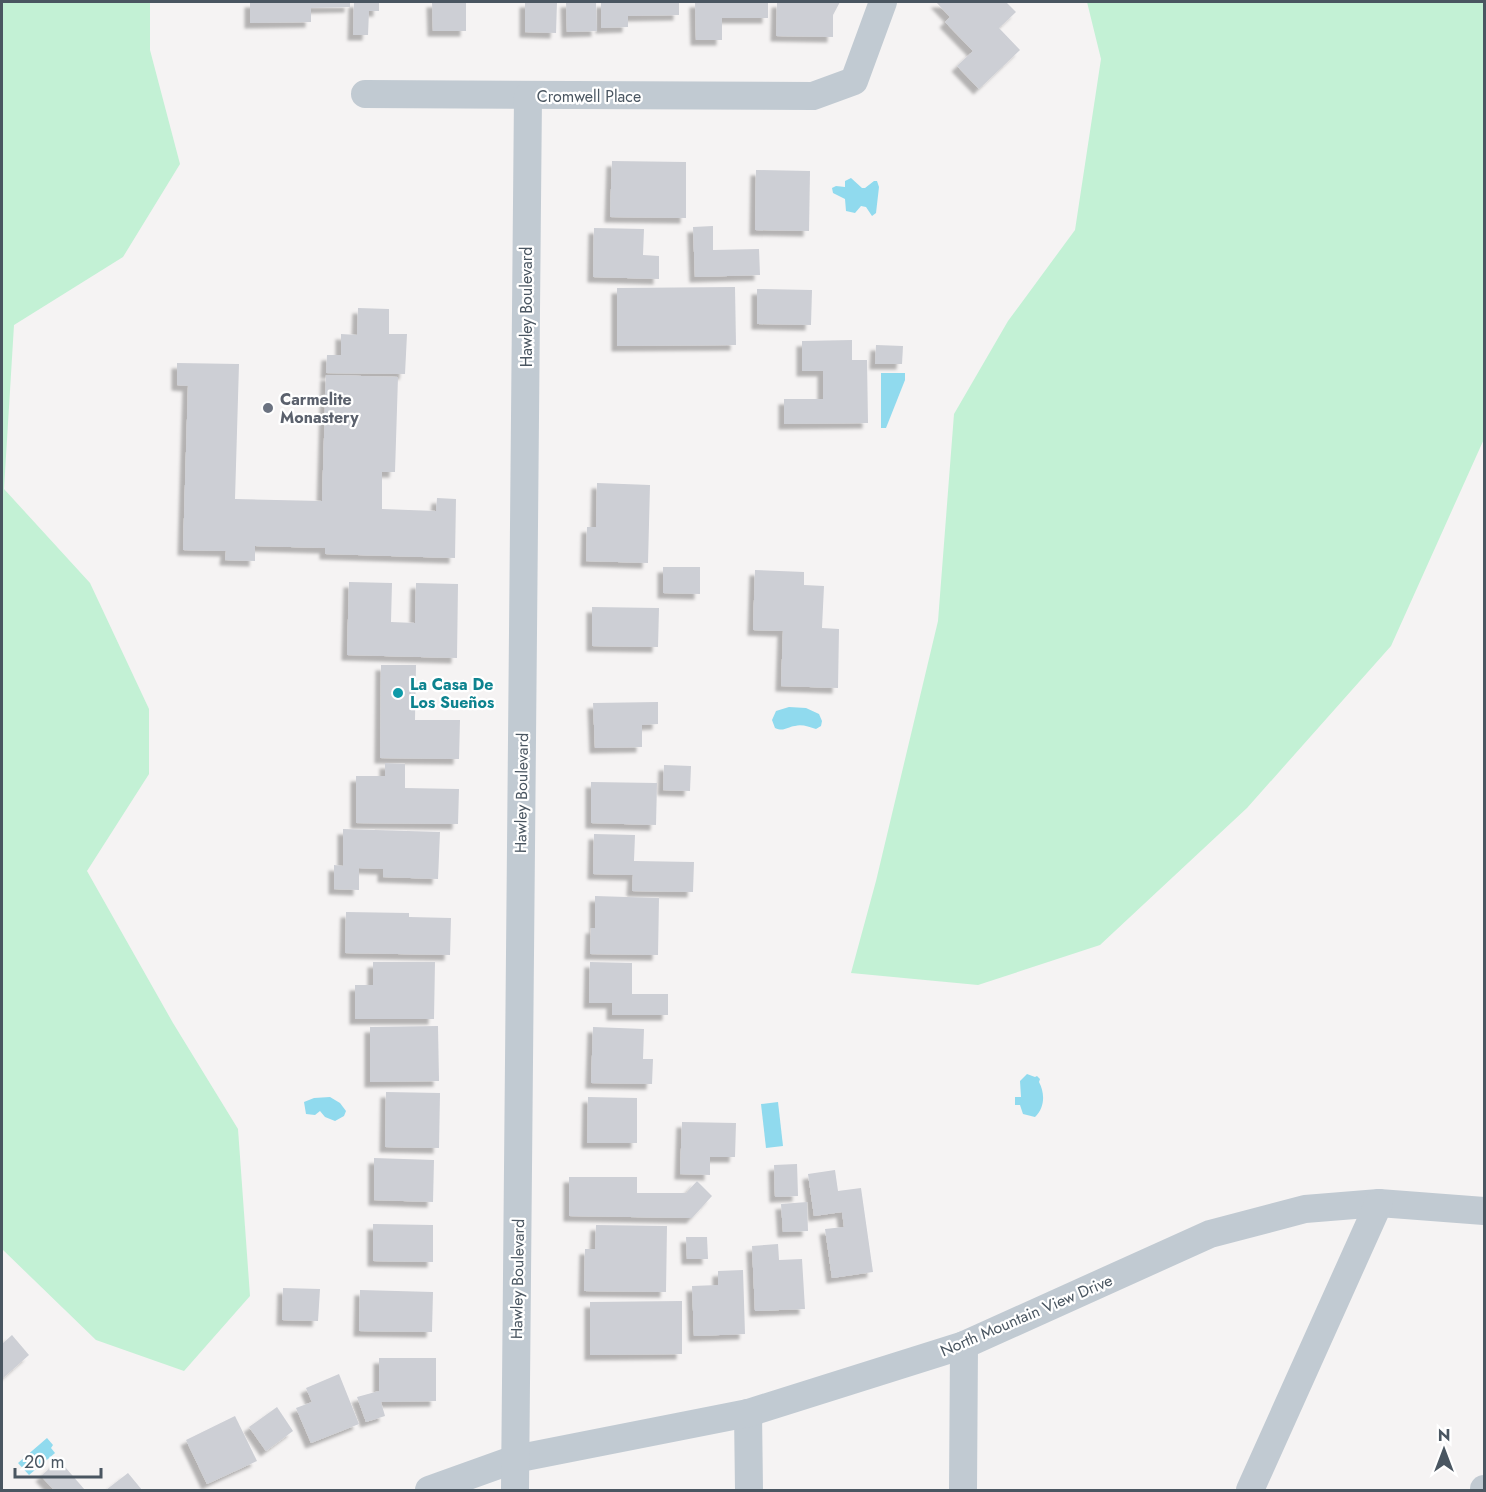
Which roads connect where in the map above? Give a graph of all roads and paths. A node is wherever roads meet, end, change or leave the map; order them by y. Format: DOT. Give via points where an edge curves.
graph roads {
  1 [pos="883,2"];
  2 [pos="365,94"];
  3 [pos="528,96"];
  4 [pos="1379,1203"];
  5 [pos="1485,1211"];
  6 [pos="964,1345"];
  7 [pos="748,1413"];
  8 [pos="515,1459"];
  9 [pos="429,1491"];
  10 [pos="515,1491"];
  11 [pos="748,1491"];
  12 [pos="963,1491"];
  13 [pos="1250,1491"];
  1 -- 3 [label="street, Cromwell Place" via="854,81 813,96"];
  2 -- 3 [label="street, Cromwell Place"];
  3 -- 8 [label="street, Hawley Boulevard"];
  4 -- 5 [label="street, North Mountain View Drive"];
  4 -- 6 [label="street, North Mountain View Drive" via="1305,1209 1210,1234"];
  4 -- 13 [label="street"];
  6 -- 7 [label="street, North Mountain View Drive"];
  6 -- 12 [label="street"];
  7 -- 8 [label="street, North Mountain View Drive"];
  7 -- 11 [label="street"];
  8 -- 9 [label="street, North Mountain View Drive"];
  8 -- 10 [label="street, Hawley Boulevard"];
}
